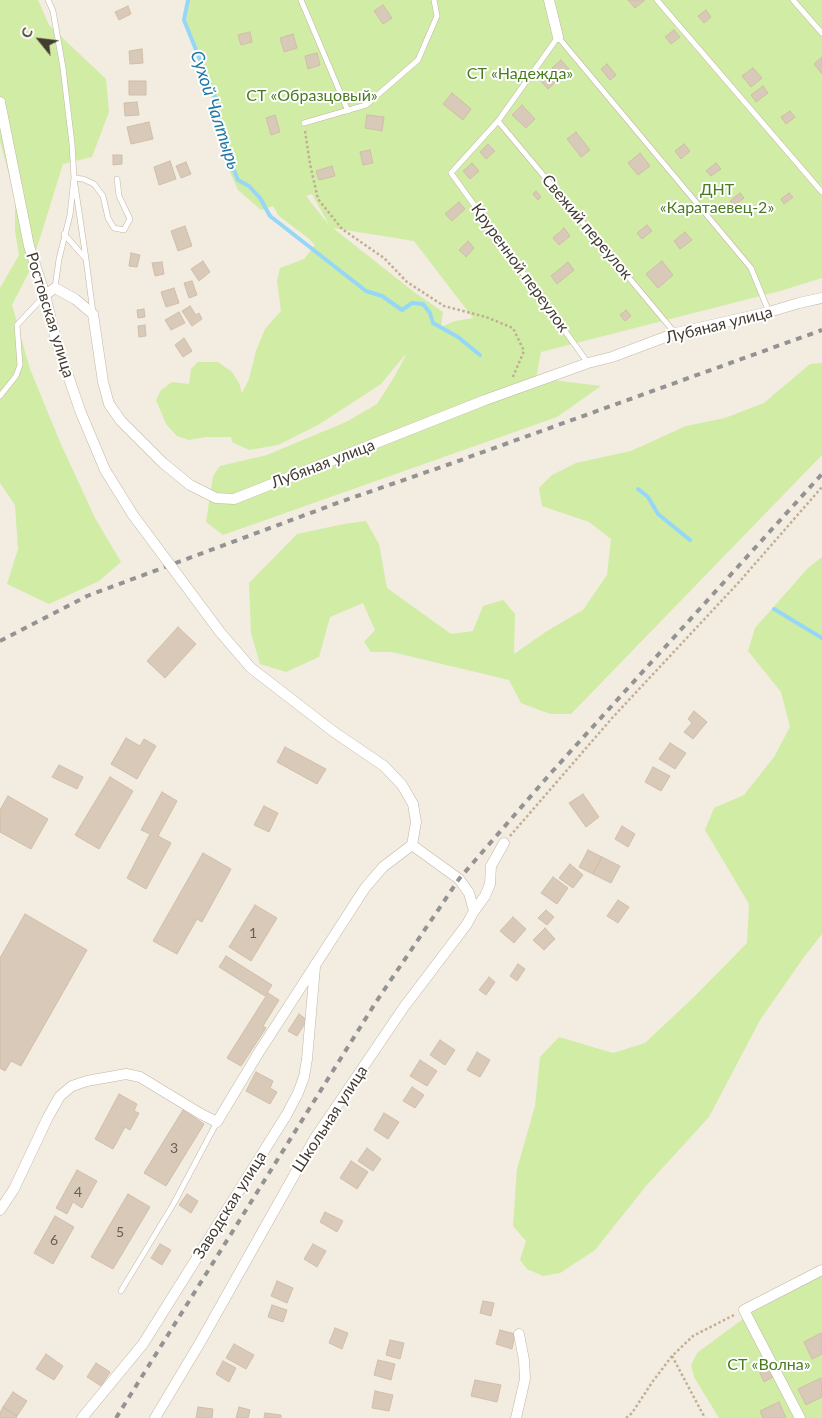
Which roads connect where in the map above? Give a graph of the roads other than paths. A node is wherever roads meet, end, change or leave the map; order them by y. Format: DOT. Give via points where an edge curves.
graph roads {
  1 [pos="48,0"];
  2 [pos="301,0"];
  3 [pos="434,0"];
  4 [pos="550,0"];
  5 [pos="657,0"];
  6 [pos="793,0"];
  7 [pos="822,33"];
  8 [pos="558,37"];
  9 [pos="0,102"];
  10 [pos="348,111"];
  11 [pos="498,121"];
  12 [pos="304,123"];
  13 [pos="74,178"];
  14 [pos="118,179"];
  15 [pos="822,192"];
  16 [pos="64,234"];
  17 [pos="86,259"];
  18 [pos="56,288"];
  19 [pos="44,295"];
  20 [pos="822,298"];
  21 [pos="769,312"];
  22 [pos="93,314"];
  23 [pos="676,333"];
  24 [pos="588,363"];
  25 [pos="0,396"];
  26 [pos="504,843"];
  27 [pos="412,845"];
  28 [pos="474,911"];
  29 [pos="315,966"];
  30 [pos="217,1122"];
  31 [pos="0,1210"];
  32 [pos="822,1270"];
  33 [pos="121,1292"];
  34 [pos="519,1334"];
  35 [pos="82,1418"];
  36 [pos="155,1418"];
  37 [pos="516,1418"];
  38 [pos="800,1418"];
  1 -- 13 [label="lane, Ростовская улица" via="64,68"];
  2 -- 10 [label="lane"];
  3 -- 10 [label="lane" via="437,16 418,60 366,105"];
  4 -- 8 [label="street"];
  5 -- 15 [label="lane"];
  6 -- 7 [label="lane"];
  8 -- 11 [label="lane"];
  8 -- 21 [label="lane" via="751,268"];
  9 -- 19 [label="street, Ростовская улица" via="29,246"];
  10 -- 12 [label="lane"];
  11 -- 23 [label="lane, Свежий переулок"];
  11 -- 24 [label="lane, Круренной переулок" via="451,173"];
  13 -- 14 [label="lane" via="94,184 103,196 114,228 124,230 130,219 119,196"];
  13 -- 16 [label="lane, Ростовская улица" via="70,215"];
  13 -- 17 [label="lane"];
  16 -- 17 [label="lane"];
  16 -- 18 [label="lane, Ростовская улица"];
  17 -- 22 [label="lane"];
  18 -- 19 [label="street"];
  18 -- 22 [label="street"];
  19 -- 25 [label="lane" via="17,324 20,365 16,376"];
  19 -- 27 [label="street, Ростовская улица, bridge" via="81,413 105,470 133,516 251,668 384,766 402,786 413,804 416,822"];
  20 -- 21 [label="street, Лубяная улица"];
  21 -- 23 [label="street, Лубяная улица"];
  22 -- 24 [label="street, Лубяная улица" via="103,382 109,404 120,421 190,485 216,498 234,499"];
  23 -- 24 [label="street, Лубяная улица" via="612,358"];
  26 -- 28 [label="street, Школьная улица" via="491,866 490,884 485,896"];
  27 -- 28 [label="street" via="459,879 469,893"];
  27 -- 29 [label="street, Заводская улица" via="382,867 365,888"];
  28 -- 36 [label="street, Школьная улица" via="315,1138"];
  29 -- 30 [label="street, Заводская улица"];
  29 -- 35 [label="street, Заводская улица" via="307,1059 298,1093 143,1344"];
  30 -- 31 [label="street" via="140,1077 126,1074 72,1086 60,1096 48,1116 14,1189"];
  30 -- 33 [label="lane"];
  32 -- 38 [label="street" via="744,1310"];
  34 -- 37 [label="street" via="525,1379"];
}
